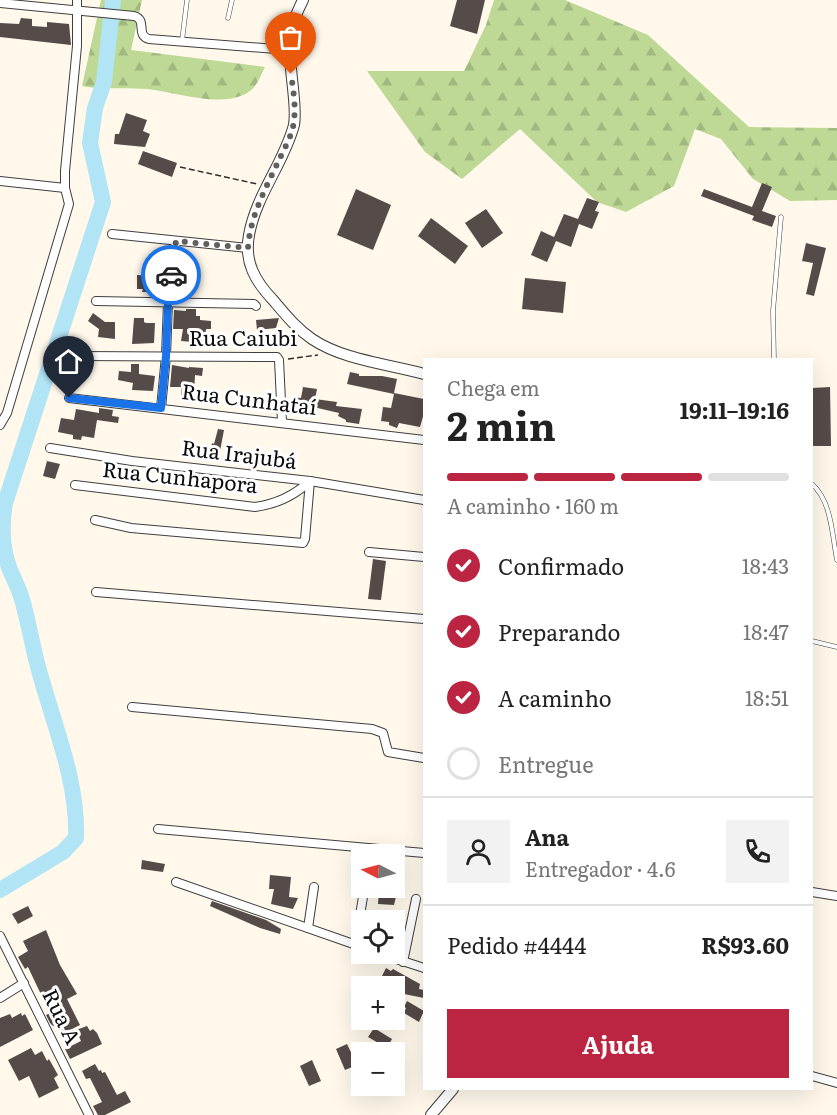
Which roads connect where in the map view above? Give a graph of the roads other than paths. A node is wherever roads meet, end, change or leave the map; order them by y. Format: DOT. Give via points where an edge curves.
graph roads {
  1 [pos="77,0"];
  2 [pos="187,0"];
  3 [pos="232,0"];
  4 [pos="303,0"];
  5 [pos="0,3"];
  6 [pos="79,10"];
  7 [pos="228,18"];
  8 [pos="182,41"];
  9 [pos="289,50"];
  10 [pos="0,181"];
  11 [pos="65,188"];
  12 [pos="781,217"];
  13 [pos="112,234"];
  14 [pos="176,241"];
  15 [pos="248,248"];
  16 [pos="96,301"];
  17 [pos="168,302"];
  18 [pos="256,306"];
  19 [pos="78,356"];
  20 [pos="166,356"];
  21 [pos="774,358"];
  22 [pos="423,374"];
  23 [pos="69,398"];
  24 [pos="161,408"];
  25 [pos="282,422"];
  26 [pos="0,425"];
  27 [pos="423,440"];
  28 [pos="50,448"];
  29 [pos="310,481"];
  30 [pos="75,485"];
  31 [pos="813,485"];
  32 [pos="423,500"];
  33 [pos="95,520"];
  34 [pos="369,552"];
  35 [pos="423,558"];
  36 [pos="837,560"];
  37 [pos="96,592"];
  38 [pos="423,620"];
  39 [pos="813,641"];
  40 [pos="831,646"];
  41 [pos="837,647"];
  42 [pos="837,653"];
  43 [pos="132,707"];
  44 [pos="423,758"];
  45 [pos="158,829"];
  46 [pos="423,853"];
  47 [pos="176,882"];
  48 [pos="314,887"];
  49 [pos="813,892"];
  50 [pos="837,896"];
  51 [pos="416,899"];
  52 [pos="308,928"];
  53 [pos="0,936"];
  54 [pos="351,943"];
  55 [pos="405,952"];
  56 [pos="405,963"];
  57 [pos="423,968"];
  58 [pos="24,983"];
  59 [pos="0,998"];
  60 [pos="813,1076"];
  61 [pos="837,1083"];
  62 [pos="452,1090"];
  63 [pos="89,1115"];
  64 [pos="431,1115"];
  1 -- 6 [label="street"];
  2 -- 8 [label="lane"];
  3 -- 7 [label="lane"];
  4 -- 9 [label="street" via="291,28"];
  5 -- 6 [label="street"];
  6 -- 8 [label="street" via="134,16 142,21 144,38"];
  6 -- 11 [label="street"];
  8 -- 9 [label="street"];
  9 -- 15 [label="street" via="294,122 290,139 254,215"];
  10 -- 11 [label="street"];
  11 -- 26 [label="street" via="67,213 7,413"];
  12 -- 21 [label="lane" via="773,311"];
  13 -- 14 [label="street"];
  14 -- 15 [label="street"];
  14 -- 17 [label="street"];
  15 -- 22 [label="street" via="249,264 261,287 293,324 313,339 333,350"];
  16 -- 17 [label="street"];
  17 -- 18 [label="street"];
  17 -- 20 [label="street"];
  19 -- 20 [label="street, Rua Caiubi"];
  20 -- 24 [label="street"];
  20 -- 25 [label="street, Rua Caiubi" via="277,357"];
  23 -- 24 [label="street, Rua Cunhataí"];
  24 -- 25 [label="street, Rua Cunhataí"];
  25 -- 27 [label="street, Rua Cunhataí"];
  28 -- 29 [label="street, Rua Irajubá"];
  29 -- 30 [label="street, Rua Cunhapora" via="296,494 255,507"];
  29 -- 32 [label="street, Rua Irajubá"];
  29 -- 33 [label="street" via="303,543 131,528"];
  31 -- 36 [label="lane" via="823,496"];
  34 -- 35 [label="street"];
  37 -- 38 [label="street"];
  39 -- 40 [label="lane"];
  40 -- 41 [label="lane"];
  40 -- 42 [label="lane"];
  43 -- 44 [label="street" via="372,729 383,733 388,752"];
  45 -- 46 [label="street"];
  47 -- 52 [label="street"];
  48 -- 52 [label="street"];
  49 -- 50 [label="street"];
  51 -- 55 [label="street"];
  52 -- 54 [label="street"];
  53 -- 58 [label="street, Rua A"];
  56 -- 57 [label="street"];
  58 -- 59 [label="street"];
  58 -- 63 [label="street, Rua A"];
  60 -- 61 [label="street"];
  62 -- 64 [label="street"];
}
